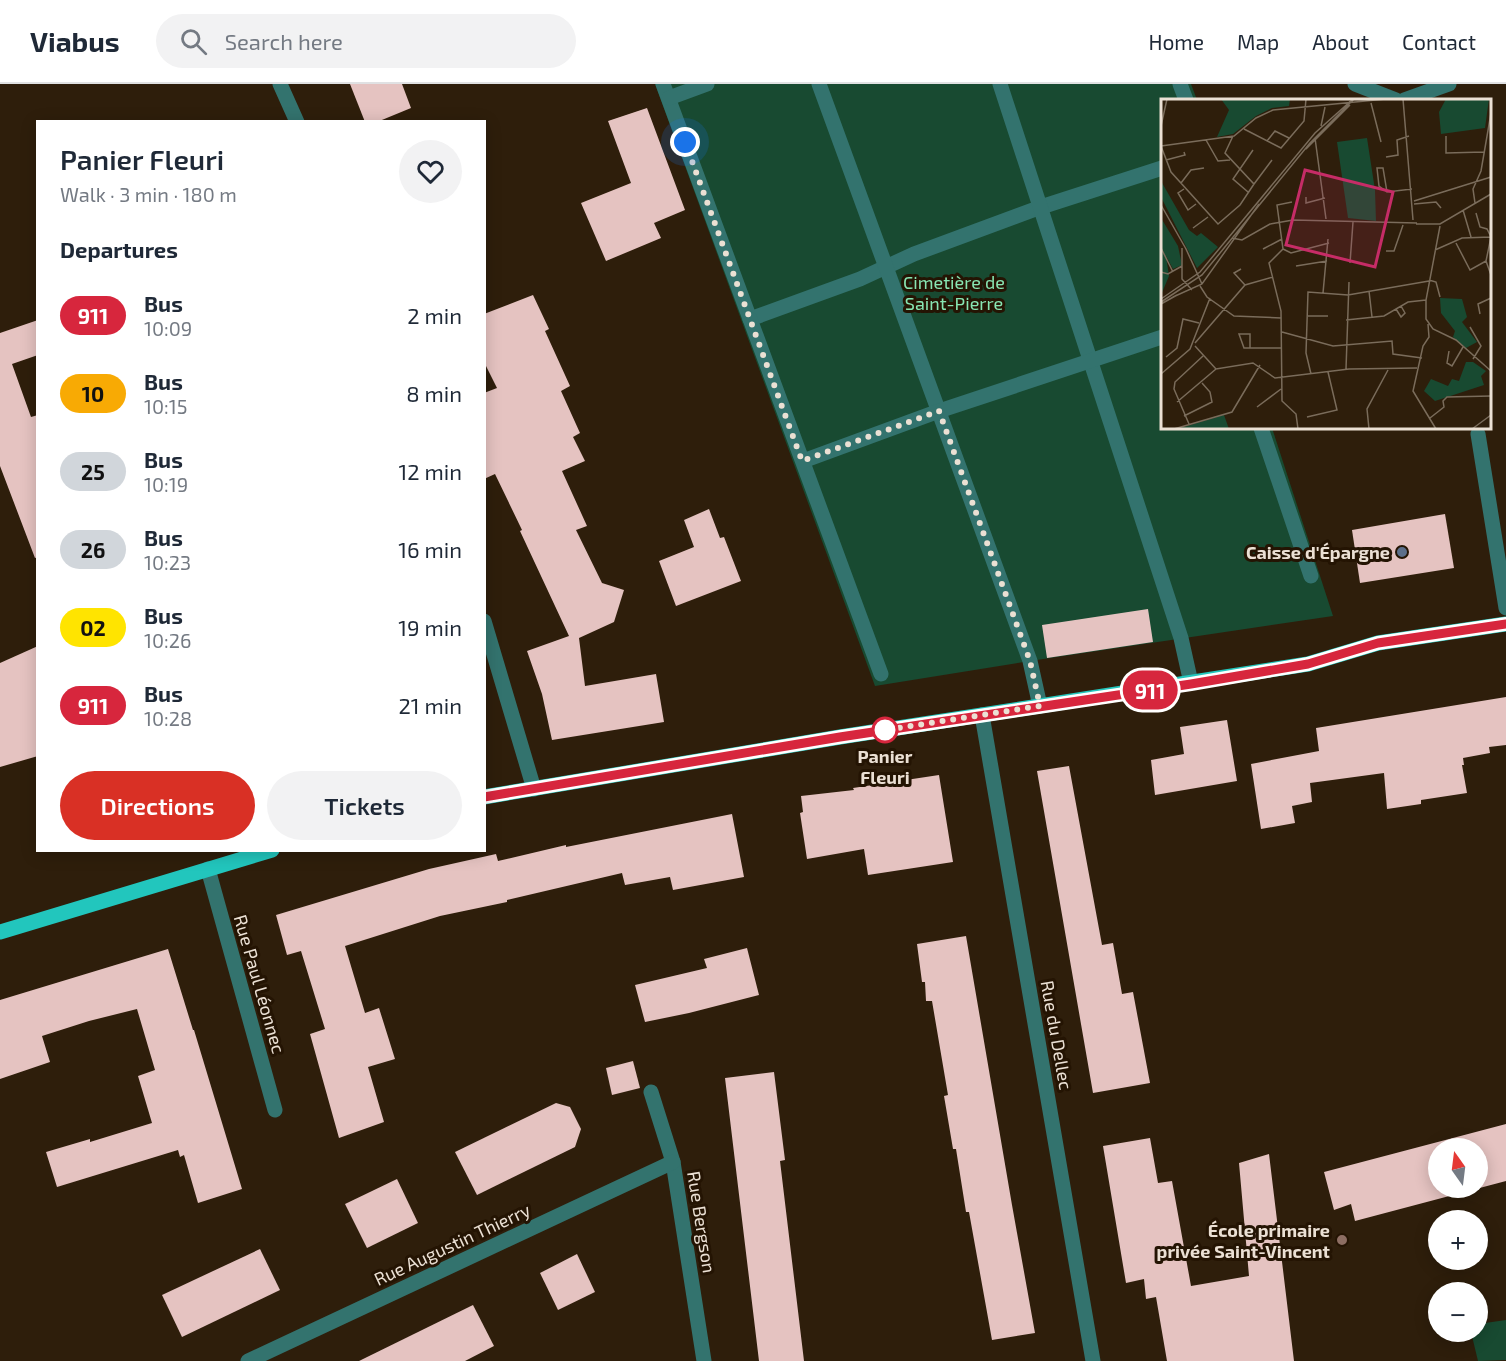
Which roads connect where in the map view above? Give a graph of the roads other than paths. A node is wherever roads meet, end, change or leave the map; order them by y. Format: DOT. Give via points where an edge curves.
graph roads {
  1 [pos="280,84"];
  2 [pos="706,84"];
  3 [pos="819,84"];
  4 [pos="1000,84"];
  5 [pos="1180,84"];
  6 [pos="1355,84"];
  7 [pos="1379,84"];
  8 [pos="1449,84"];
  9 [pos="666,91"];
  10 [pos="1186,99"];
  11 [pos="1394,99"];
  12 [pos="1396,99"];
  13 [pos="1407,99"];
  14 [pos="296,120"];
  15 [pos="1161,168"];
  16 [pos="1041,207"];
  17 [pos="887,266"];
  18 [pos="750,319"];
  19 [pos="1161,337"];
  20 [pos="1091,361"];
  21 [pos="939,411"];
  22 [pos="1261,429"];
  23 [pos="1478,434"];
  24 [pos="802,461"];
  25 [pos="1311,576"];
  26 [pos="1506,608"];
  27 [pos="1506,624"];
  28 [pos="486,628"];
  29 [pos="881,674"];
  30 [pos="1191,684"];
  31 [pos="1040,706"];
  32 [pos="982,715"];
  33 [pos="534,789"];
  34 [pos="486,797"];
  35 [pos="265,852"];
  36 [pos="208,869"];
  37 [pos="0,932"];
  38 [pos="651,1092"];
  39 [pos="275,1110"];
  40 [pos="672,1162"];
  41 [pos="248,1361"];
  42 [pos="704,1361"];
  43 [pos="1093,1361"];
  1 -- 14 [label="street"];
  2 -- 9 [label="street"];
  3 -- 17 [label="street"];
  4 -- 16 [label="street"];
  5 -- 10 [label="street"];
  6 -- 11 [label="street"];
  7 -- 12 [label="street"];
  8 -- 13 [label="street"];
  9 -- 18 [label="street"];
  15 -- 16 [label="street"];
  16 -- 17 [label="street"];
  16 -- 20 [label="street"];
  17 -- 18 [label="street"];
  17 -- 21 [label="street"];
  18 -- 24 [label="street"];
  19 -- 20 [label="street"];
  20 -- 21 [label="street"];
  20 -- 30 [label="street" via="1181,638"];
  21 -- 24 [label="street"];
  21 -- 31 [label="street" via="1030,661"];
  22 -- 25 [label="street"];
  23 -- 26 [label="street"];
  24 -- 29 [label="street"];
  27 -- 30 [label="main road" via="1378,643 1308,664"];
  28 -- 33 [label="street"];
  30 -- 31 [label="main road"];
  31 -- 32 [label="main road"];
  32 -- 33 [label="main road"];
  32 -- 43 [label="street, Rue du Dellec"];
  33 -- 34 [label="main road"];
  35 -- 36 [label="main road"];
  36 -- 37 [label="main road"];
  36 -- 39 [label="street, Rue Paul Léonnec"];
  38 -- 40 [label="street, Rue Bergson"];
  40 -- 41 [label="street, Rue Augustin Thierry"];
  40 -- 42 [label="street, Rue Bergson"];
}
